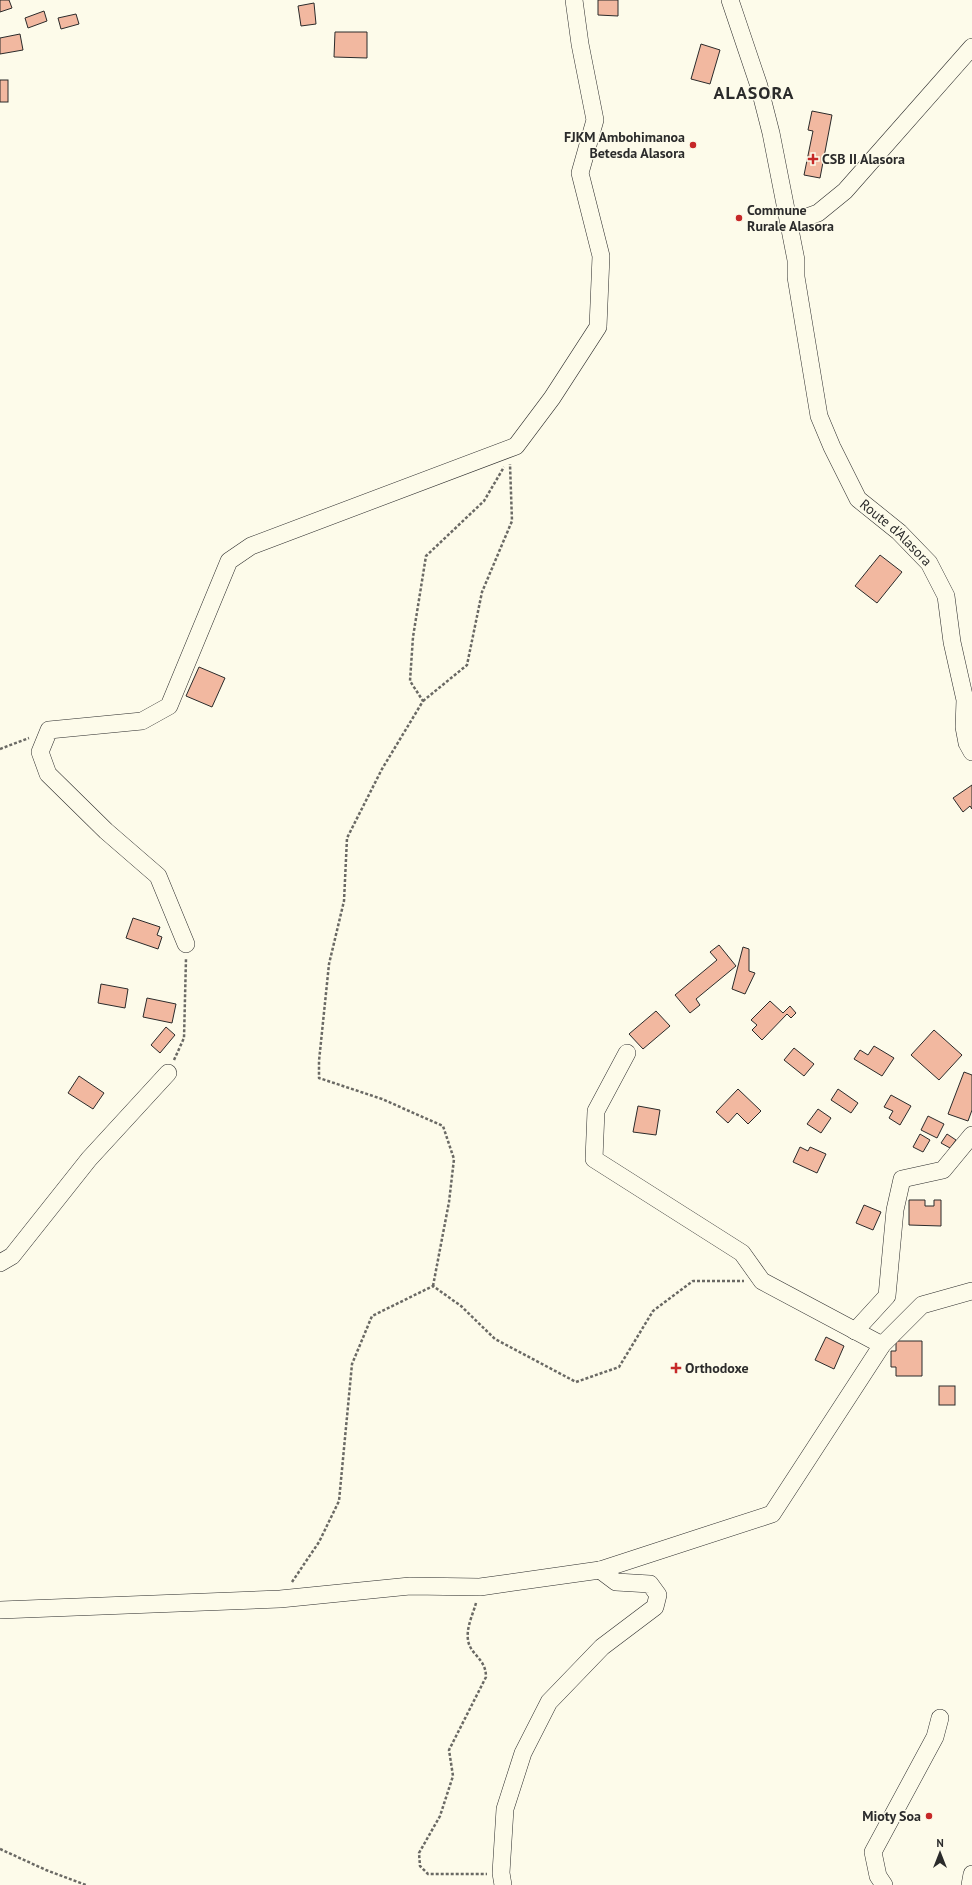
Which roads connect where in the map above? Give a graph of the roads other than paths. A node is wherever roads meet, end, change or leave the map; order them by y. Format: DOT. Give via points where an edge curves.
graph roads {
  1 [pos="574,0"];
  2 [pos="730,0"];
  3 [pos="972,47"];
  4 [pos="790,223"];
  5 [pos="968,700"];
  6 [pos="972,752"];
  7 [pos="186,944"];
  8 [pos="627,1053"];
  9 [pos="168,1073"];
  10 [pos="972,1135"];
  11 [pos="0,1263"];
  12 [pos="972,1291"];
  13 [pos="855,1331"];
  14 [pos="882,1345"];
  15 [pos="600,1570"];
  16 [pos="0,1610"];
  17 [pos="940,1718"];
  18 [pos="972,1874"];
  19 [pos="502,1879"];
  20 [pos="884,1885"];
  21 [pos="970,1885"];
  1 -- 7 [label="street" via="595,120 580,173 600,256 598,327 552,398 516,446 251,546 229,560 169,706 142,720 49,730 40,752 48,774 106,831 158,876"];
  2 -- 4 [label="street, Route d'Alasora" via="759,86"];
  3 -- 4 [label="street" via="845,191 818,213"];
  4 -- 5 [label="street, Route d'Alasora" via="796,277 819,416 858,499 899,532 928,563 946,596 952,642"];
  5 -- 6 [label="street, Route d'Alasora" via="964,726 967,743"];
  8 -- 13 [label="street" via="596,1111 594,1159 742,1253 762,1281"];
  9 -- 11 [label="street" via="89,1159 12,1256"];
  10 -- 13 [label="street" via="943,1170 902,1179 895,1210 887,1296"];
  12 -- 14 [label="street" via="922,1305"];
  13 -- 14 [label="street"];
  14 -- 15 [label="street" via="772,1514"];
  15 -- 16 [label="street" via="480,1587 410,1586 280,1599"];
  15 -- 19 [label="street" via="616,1582 650,1584 658,1595 655,1607 602,1646 549,1702 523,1753 505,1809"];
  17 -- 20 [label="street" via="935,1737 873,1852 878,1876"];
  18 -- 21 [label="street"];
}
